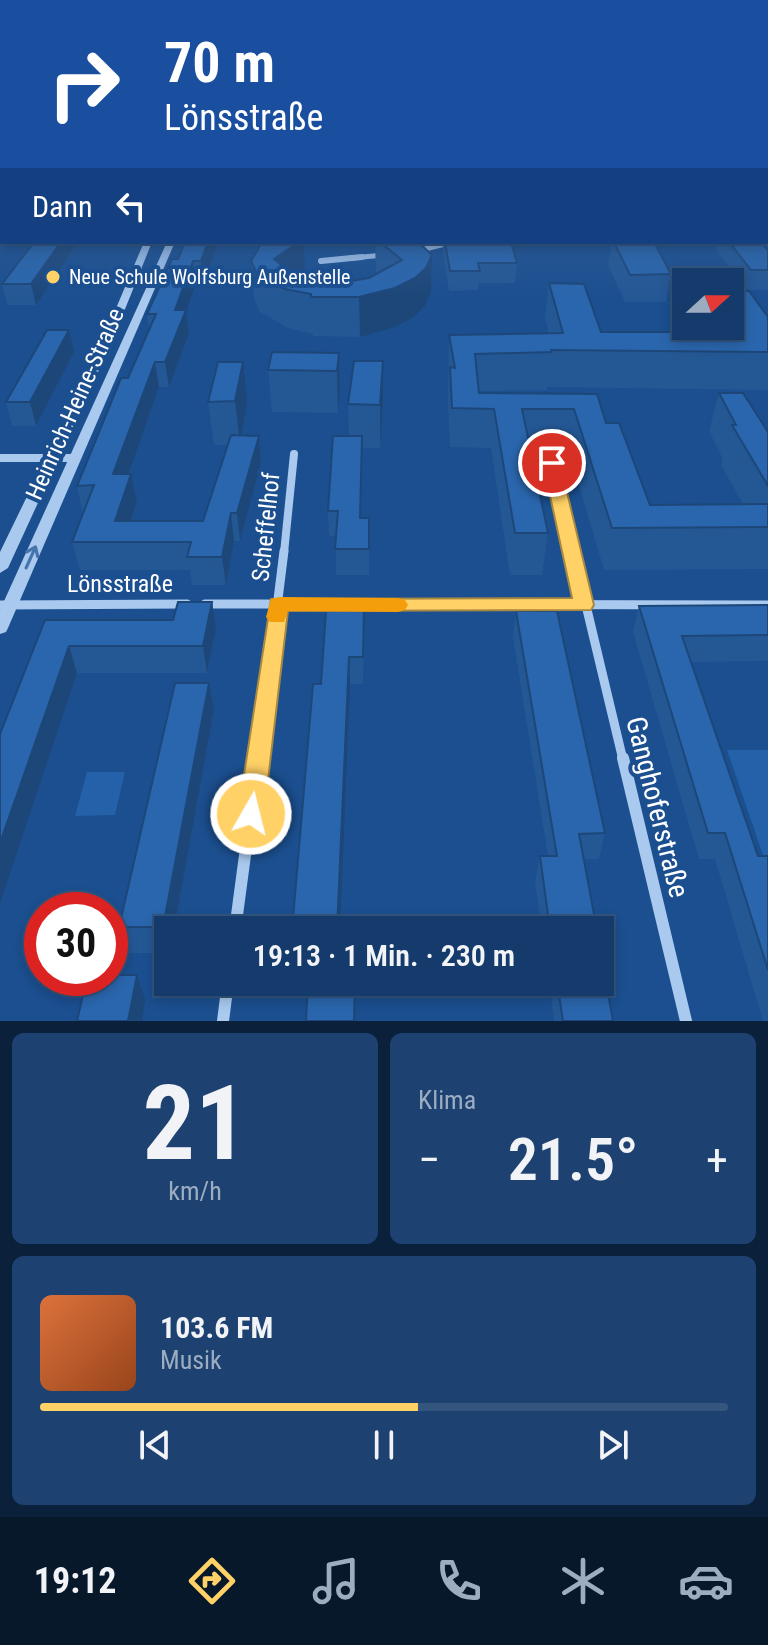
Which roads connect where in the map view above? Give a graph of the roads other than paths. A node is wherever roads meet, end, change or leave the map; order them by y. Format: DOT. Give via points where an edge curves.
graph roads {
  1 [pos="139,244"];
  2 [pos="147,244"];
  3 [pos="170,244"];
  4 [pos="448,244"];
  5 [pos="402,253"];
  6 [pos="142,255"];
  7 [pos="388,255"];
  8 [pos="321,261"];
  9 [pos="294,454"];
  10 [pos="0,458"];
  11 [pos="52,458"];
  12 [pos="75,458"];
  13 [pos="552,463"];
  14 [pos="0,568"];
  15 [pos="279,604"];
  16 [pos="5,605"];
  17 [pos="584,605"];
  18 [pos="768,605"];
  19 [pos="0,628"];
  20 [pos="237,916"];
  21 [pos="226,996"];
  22 [pos="223,1021"];
  23 [pos="686,1021"];
  1 -- 6 [label="street"];
  2 -- 6 [label="street, Heinrich-Heine-Straße"];
  3 -- 12 [label="street, Heinrich-Heine-Straße"];
  4 -- 5 [label="street"];
  6 -- 11 [label="street, Heinrich-Heine-Straße"];
  7 -- 8 [label="street"];
  9 -- 15 [label="street, Scheffelhof"];
  10 -- 11 [label="street"];
  11 -- 12 [label="street"];
  11 -- 14 [label="street, Heinrich-Heine-Straße"];
  16 -- 12 [label="street, Heinrich-Heine-Straße, one-way"];
  13 -- 17 [label="street, Ganghoferstraße"];
  15 -- 16 [label="street, Lönsstraße"];
  15 -- 17 [label="street, Lönsstraße"];
  15 -- 20 [label="street, Scheffelhof"];
  16 -- 19 [label="street, Heinrich-Heine-Straße"];
  17 -- 18 [label="street, Lönsstraße"];
  17 -- 23 [label="street, Ganghoferstraße"];
  21 -- 22 [label="street"];
}
